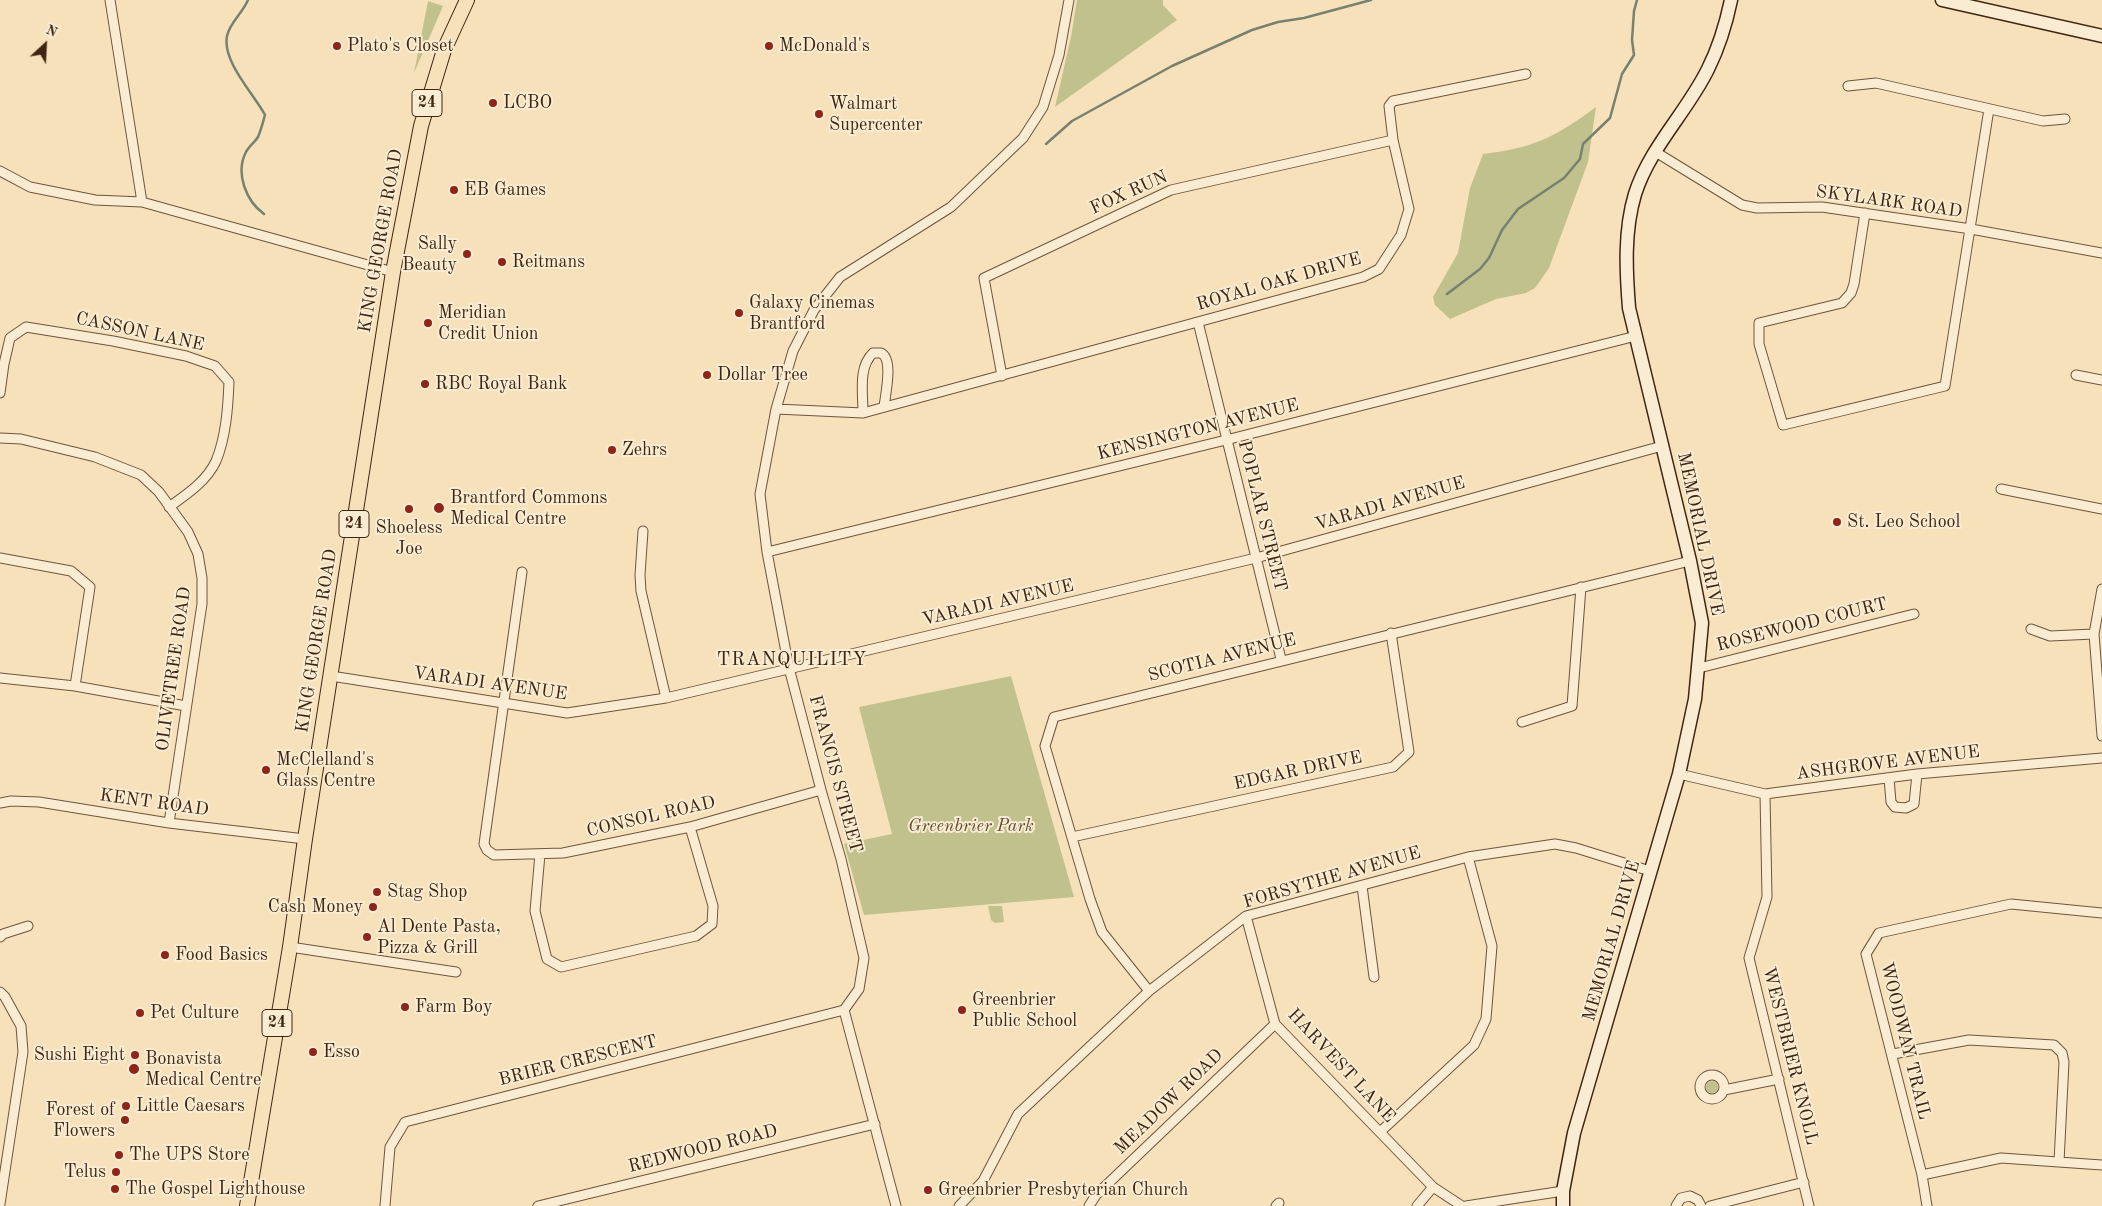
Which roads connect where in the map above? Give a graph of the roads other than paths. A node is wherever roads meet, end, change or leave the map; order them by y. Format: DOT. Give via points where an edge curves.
graph roads {
  1 [pos="110,0"];
  2 [pos="467,0"];
  3 [pos="1069,0"];
  4 [pos="1731,0"];
  5 [pos="1942,0"];
  6 [pos="2102,36"];
  7 [pos="1526,74"];
  8 [pos="1848,86"];
  9 [pos="1990,109"];
  10 [pos="2065,119"];
  11 [pos="1393,140"];
  12 [pos="1654,151"];
  13 [pos="0,171"];
  14 [pos="142,202"];
  15 [pos="1865,213"];
  16 [pos="1971,229"];
  17 [pos="2102,253"];
  18 [pos="393,272"];
  19 [pos="1198,322"];
  20 [pos="1636,336"];
  21 [pos="2076,375"];
  22 [pos="1002,376"];
  23 [pos="2102,380"];
  24 [pos="0,393"];
  25 [pos="884,408"];
  26 [pos="776,409"];
  27 [pos="862,413"];
  28 [pos="0,438"];
  29 [pos="1226,440"];
  30 [pos="1662,446"];
  31 [pos="2001,489"];
  32 [pos="169,507"];
  33 [pos="2102,508"];
  34 [pos="643,531"];
  35 [pos="767,552"];
  36 [pos="0,558"];
  37 [pos="1256,558"];
  38 [pos="1690,561"];
  39 [pos="522,572"];
  40 [pos="1581,587"];
  41 [pos="2102,589"];
  42 [pos="1914,614"];
  43 [pos="2031,629"];
  44 [pos="1391,633"];
  45 [pos="2094,634"];
  46 [pos="1281,659"];
  47 [pos="789,668"];
  48 [pos="1699,668"];
  49 [pos="331,676"];
  50 [pos="0,678"];
  51 [pos="75,686"];
  52 [pos="666,698"];
  53 [pos="502,704"];
  54 [pos="186,706"];
  55 [pos="1522,722"];
  56 [pos="2102,736"];
  57 [pos="2102,758"];
  58 [pos="1679,774"];
  59 [pos="1917,774"];
  60 [pos="1889,778"];
  61 [pos="821,790"];
  62 [pos="1765,794"];
  63 [pos="0,803"];
  64 [pos="169,823"];
  65 [pos="690,827"];
  66 [pos="1072,837"];
  67 [pos="305,839"];
  68 [pos="540,854"];
  69 [pos="1468,857"];
  70 [pos="1650,871"];
  71 [pos="1362,886"];
  72 [pos="2102,913"];
  73 [pos="1246,916"];
  74 [pos="28,926"];
  75 [pos="0,937"];
  76 [pos="290,947"];
  77 [pos="456,972"];
  78 [pos="1374,977"];
  79 [pos="1149,991"];
  80 [pos="0,992"];
  81 [pos="844,1010"];
  82 [pos="1275,1024"];
  83 [pos="1893,1054"];
  84 [pos="1779,1079"];
  85 [pos="1724,1090"];
  86 [pos="875,1124"];
  87 [pos="1380,1132"];
  88 [pos="2059,1162"];
  89 [pos="2102,1165"];
  90 [pos="1922,1175"];
  91 [pos="1804,1182"];
  92 [pos="1433,1187"];
  93 [pos="1563,1191"];
  94 [pos="0,1204"];
  95 [pos="247,1206"];
  96 [pos="385,1206"];
  97 [pos="538,1206"];
  98 [pos="896,1206"];
  99 [pos="960,1206"];
  100 [pos="1088,1206"];
  101 [pos="1417,1206"];
  102 [pos="1462,1206"];
  103 [pos="1466,1206"];
  104 [pos="1563,1206"];
  105 [pos="1676,1206"];
  106 [pos="1701,1206"];
  107 [pos="1710,1206"];
  108 [pos="1809,1206"];
  109 [pos="1927,1206"];
  1 -- 14 [label="street"];
  2 -- 18 [label="main road, KING GEORGE ROAD / 24" via="444,50 420,126"];
  3 -- 26 [label="street, FRANCIS STREET" via="1059,55 1043,107 1023,138 951,207 840,277 814,310 793,351"];
  4 -- 12 [label="main road, MEMORIAL DRIVE" via="1708,70"];
  5 -- 6 [label="main road"];
  7 -- 11 [label="street, ROYAL OAK DRIVE" via="1393,101 1389,106"];
  8 -- 9 [label="street" via="1876,83"];
  9 -- 10 [label="street" via="2043,121"];
  9 -- 16 [label="street"];
  11 -- 19 [label="street, ROYAL OAK DRIVE" via="1409,209 1401,235 1379,269 1364,277"];
  11 -- 22 [label="street, FOX RUN" via="1171,190 984,278"];
  12 -- 15 [label="street, SKYLARK ROAD" via="1742,205 1757,208 1822,207"];
  12 -- 20 [label="main road, MEMORIAL DRIVE" via="1636,193 1629,222 1626,275"];
  13 -- 14 [label="street" via="30,187 95,200"];
  14 -- 18 [label="street"];
  15 -- 16 [label="street, SKYLARK ROAD"];
  15 -- 16 [label="street" via="1854,284 1847,299 1842,303 1759,323 1759,344 1783,425 1945,386"];
  16 -- 17 [label="street, SKYLARK ROAD"];
  18 -- 49 [label="main road, KING GEORGE ROAD / 24"];
  19 -- 22 [label="street, ROYAL OAK DRIVE"];
  19 -- 29 [label="street, POPLAR STREET"];
  20 -- 29 [label="street, KENSINGTON AVENUE"];
  20 -- 30 [label="main road, MEMORIAL DRIVE"];
  21 -- 23 [label="street"];
  22 -- 25 [label="street, ROYAL OAK DRIVE"];
  24 -- 32 [label="street, CASSON LANE" via="10,338 26,327 150,348 215,366 229,382 228,406 216,462 200,484"];
  25 -- 27 [label="street, ROYAL OAK DRIVE"];
  25 -- 27 [label="street" via="889,368 881,353 873,353 866,359 863,372"];
  26 -- 27 [label="street, ROYAL OAK DRIVE"];
  26 -- 35 [label="street, FRANCIS STREET" via="760,494"];
  28 -- 32 [label="street, OLIVETREE ROAD" via="21,439 94,457 141,475"];
  29 -- 35 [label="street, KENSINGTON AVENUE"];
  29 -- 37 [label="street, POPLAR STREET"];
  30 -- 37 [label="street, VARADI AVENUE"];
  30 -- 38 [label="main road, MEMORIAL DRIVE"];
  31 -- 33 [label="street"];
  32 -- 54 [label="street, OLIVETREE ROAD" via="188,532 198,554 202,578 202,604"];
  34 -- 52 [label="street" via="641,591"];
  35 -- 47 [label="street, FRANCIS STREET"];
  36 -- 51 [label="street" via="71,570 90,587"];
  37 -- 46 [label="street, POPLAR STREET"];
  37 -- 47 [label="street, VARADI AVENUE"];
  38 -- 40 [label="street, SCOTIA AVENUE"];
  38 -- 48 [label="main road, MEMORIAL DRIVE" via="1702,623"];
  39 -- 53 [label="street"];
  40 -- 44 [label="street, SCOTIA AVENUE"];
  40 -- 55 [label="street" via="1572,706"];
  41 -- 45 [label="street"];
  42 -- 48 [label="street, ROSEWOOD COURT"];
  43 -- 45 [label="street" via="2050,636"];
  44 -- 46 [label="street, SCOTIA AVENUE"];
  44 -- 66 [label="street, EDGAR DRIVE" via="1409,752 1393,766"];
  45 -- 56 [label="street"];
  46 -- 66 [label="street, SCOTIA AVENUE" via="1054,716 1045,746"];
  47 -- 52 [label="street, VARADI AVENUE"];
  47 -- 61 [label="street, FRANCIS STREET"];
  48 -- 58 [label="main road, MEMORIAL DRIVE"];
  49 -- 53 [label="street, VARADI AVENUE"];
  49 -- 67 [label="main road, KING GEORGE ROAD / 24"];
  50 -- 51 [label="street"];
  51 -- 54 [label="street"];
  52 -- 53 [label="street, VARADI AVENUE" via="567,713"];
  53 -- 68 [label="street, CONSOL ROAD" via="484,844 494,855"];
  54 -- 64 [label="street, OLIVETREE ROAD"];
  57 -- 59 [label="street, ASHGROVE AVENUE"];
  58 -- 62 [label="street, ASHGROVE AVENUE"];
  58 -- 70 [label="main road, MEMORIAL DRIVE"];
  59 -- 60 [label="street, ASHGROVE AVENUE"];
  59 -- 60 [label="street" via="1914,804 1906,808 1895,807 1891,802"];
  60 -- 62 [label="street, ASHGROVE AVENUE"];
  61 -- 65 [label="street, CONSOL ROAD"];
  61 -- 81 [label="street, FRANCIS STREET" via="842,860 864,958 859,989"];
  62 -- 84 [label="street, WESTBRIER KNOLL" via="1767,897 1750,958"];
  63 -- 64 [label="street, KENT ROAD" via="39,802"];
  64 -- 67 [label="street, KENT ROAD"];
  65 -- 68 [label="street, CONSOL ROAD" via="563,853"];
  65 -- 68 [label="street" via="713,906 712,924 696,936 581,964 561,967 547,959 535,911"];
  66 -- 79 [label="street, SCOTIA AVENUE" via="1102,932"];
  67 -- 76 [label="main road, KING GEORGE ROAD / 24"];
  69 -- 70 [label="street, FORSYTHE AVENUE" via="1555,844"];
  69 -- 71 [label="street, FORSYTHE AVENUE"];
  69 -- 87 [label="street" via="1492,946 1486,1019 1474,1045"];
  70 -- 93 [label="main road, MEMORIAL DRIVE" via="1574,1133"];
  71 -- 73 [label="street, FORSYTHE AVENUE"];
  71 -- 78 [label="street"];
  72 -- 83 [label="street, WOODWAY TRAIL" via="2011,904 1879,933 1866,954"];
  73 -- 79 [label="street, FORSYTHE AVENUE"];
  73 -- 82 [label="street, HARVEST LANE"];
  74 -- 75 [label="street"];
  76 -- 77 [label="street"];
  76 -- 95 [label="main road, KING GEORGE ROAD / 24"];
  79 -- 99 [label="street, FORSYTHE AVENUE" via="1018,1114 983,1182"];
  80 -- 94 [label="street" via="21,1026 23,1052"];
  81 -- 86 [label="street"];
  81 -- 96 [label="street, BRIER CRESCENT" via="405,1122 390,1147"];
  82 -- 87 [label="street, HARVEST LANE"];
  82 -- 100 [label="street, MEADOW ROAD"];
  83 -- 88 [label="street" via="1969,1040 2054,1045 2062,1053 2064,1062"];
  83 -- 90 [label="street, WOODWAY TRAIL"];
  84 -- 85 [label="street"];
  84 -- 91 [label="street, WESTBRIER KNOLL"];
  86 -- 97 [label="street, REDWOOD ROAD"];
  86 -- 98 [label="street"];
  87 -- 92 [label="street, HARVEST LANE"];
  88 -- 89 [label="street"];
  88 -- 90 [label="street" via="2001,1158"];
  90 -- 109 [label="street, WOODWAY TRAIL"];
  91 -- 107 [label="street"];
  91 -- 108 [label="street, WESTBRIER KNOLL"];
  92 -- 101 [label="street"];
  92 -- 102 [label="street, HARVEST LANE"];
  93 -- 103 [label="street"];
  93 -- 104 [label="main road, MEMORIAL DRIVE"];
  105 -- 106 [label="street" via="1681,1198 1690,1196"];
}
